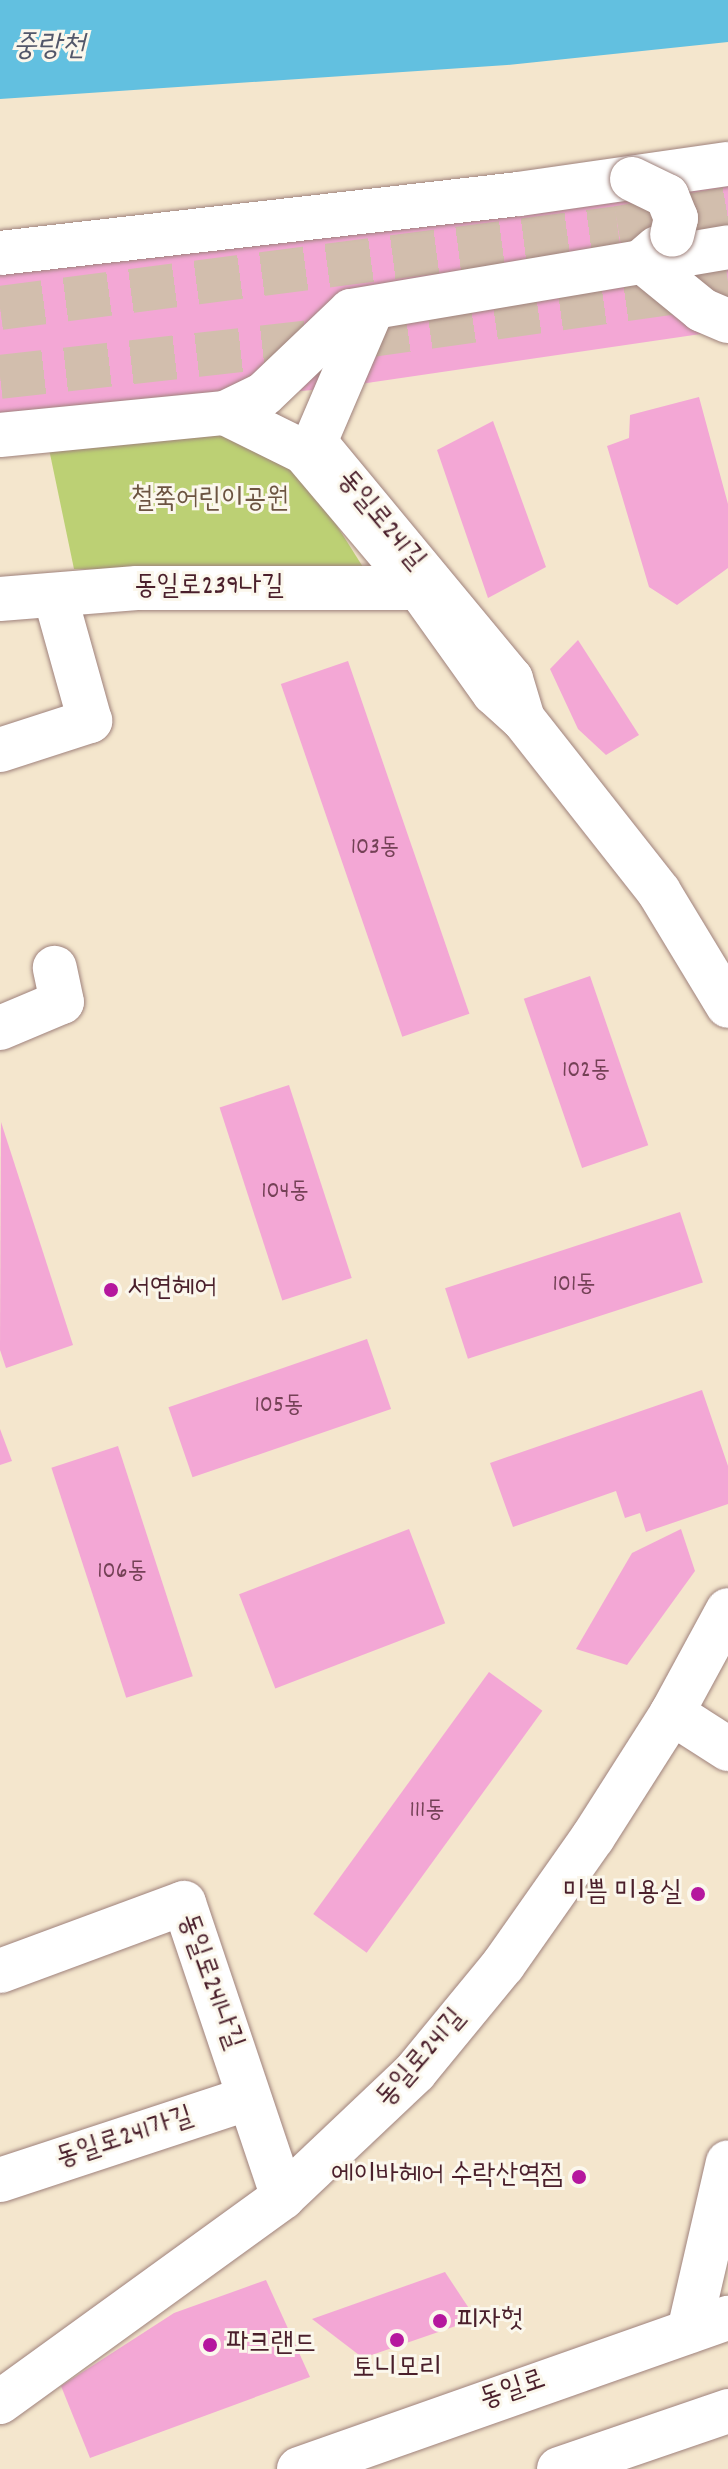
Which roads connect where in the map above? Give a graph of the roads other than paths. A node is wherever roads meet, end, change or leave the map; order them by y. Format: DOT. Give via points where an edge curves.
graph roads {
  1 [pos="728,164"];
  2 [pos="632,179"];
  3 [pos="728,247"];
  4 [pos="657,248"];
  5 [pos="0,253"];
  6 [pos="372,309"];
  7 [pos="728,321"];
  8 [pos="225,413"];
  9 [pos="0,435"];
  10 [pos="419,588"];
  11 [pos="55,596"];
  12 [pos="0,599"];
  13 [pos="523,719"];
  14 [pos="0,750"];
  15 [pos="55,968"];
  16 [pos="728,1006"];
  17 [pos="0,1028"];
  18 [pos="728,1610"];
  19 [pos="672,1713"];
  20 [pos="728,1749"];
  21 [pos="0,1971"];
  22 [pos="249,2098"];
  23 [pos="728,2162"];
  24 [pos="0,2180"];
  25 [pos="283,2197"];
  26 [pos="709,2325"];
  27 [pos="0,2402"];
  28 [pos="728,2411"];
  29 [pos="299,2469"];
  30 [pos="559,2469"];
  1 -- 2 [label="main road"];
  2 -- 4 [label="main road, bridge" via="667,196 676,218"];
  2 -- 5 [label="main road"];
  3 -- 4 [label="main road"];
  4 -- 6 [label="main road"];
  4 -- 7 [label="main road" via="702,310"];
  6 -- 8 [label="main road" via="351,311 264,394"];
  6 -- 13 [label="main road, 동일로241길" via="315,442 511,679"];
  8 -- 9 [label="main road"];
  8 -- 10 [label="main road, 동일로241길" via="304,452"];
  10 -- 11 [label="main road, 동일로239나길" via="137,588"];
  10 -- 13 [label="main road, 동일로241길" via="494,693"];
  11 -- 12 [label="main road, 동일로239나길"];
  11 -- 14 [label="main road" via="90,721"];
  13 -- 16 [label="main road, 동일로241길" via="659,892"];
  15 -- 17 [label="main road" via="62,1002"];
  18 -- 19 [label="main road, 동일로241길"];
  19 -- 20 [label="main road"];
  19 -- 25 [label="main road, 동일로241길" via="503,1965 415,2072"];
  21 -- 22 [label="main road, 동일로241나길" via="184,1903"];
  22 -- 24 [label="main road, 동일로241가길"];
  22 -- 25 [label="main road, 동일로241나길"];
  23 -- 26 [label="main road"];
  25 -- 27 [label="main road, 동일로241길"];
  26 -- 29 [label="main road, 동일로"];
  28 -- 30 [label="main road"];
}
